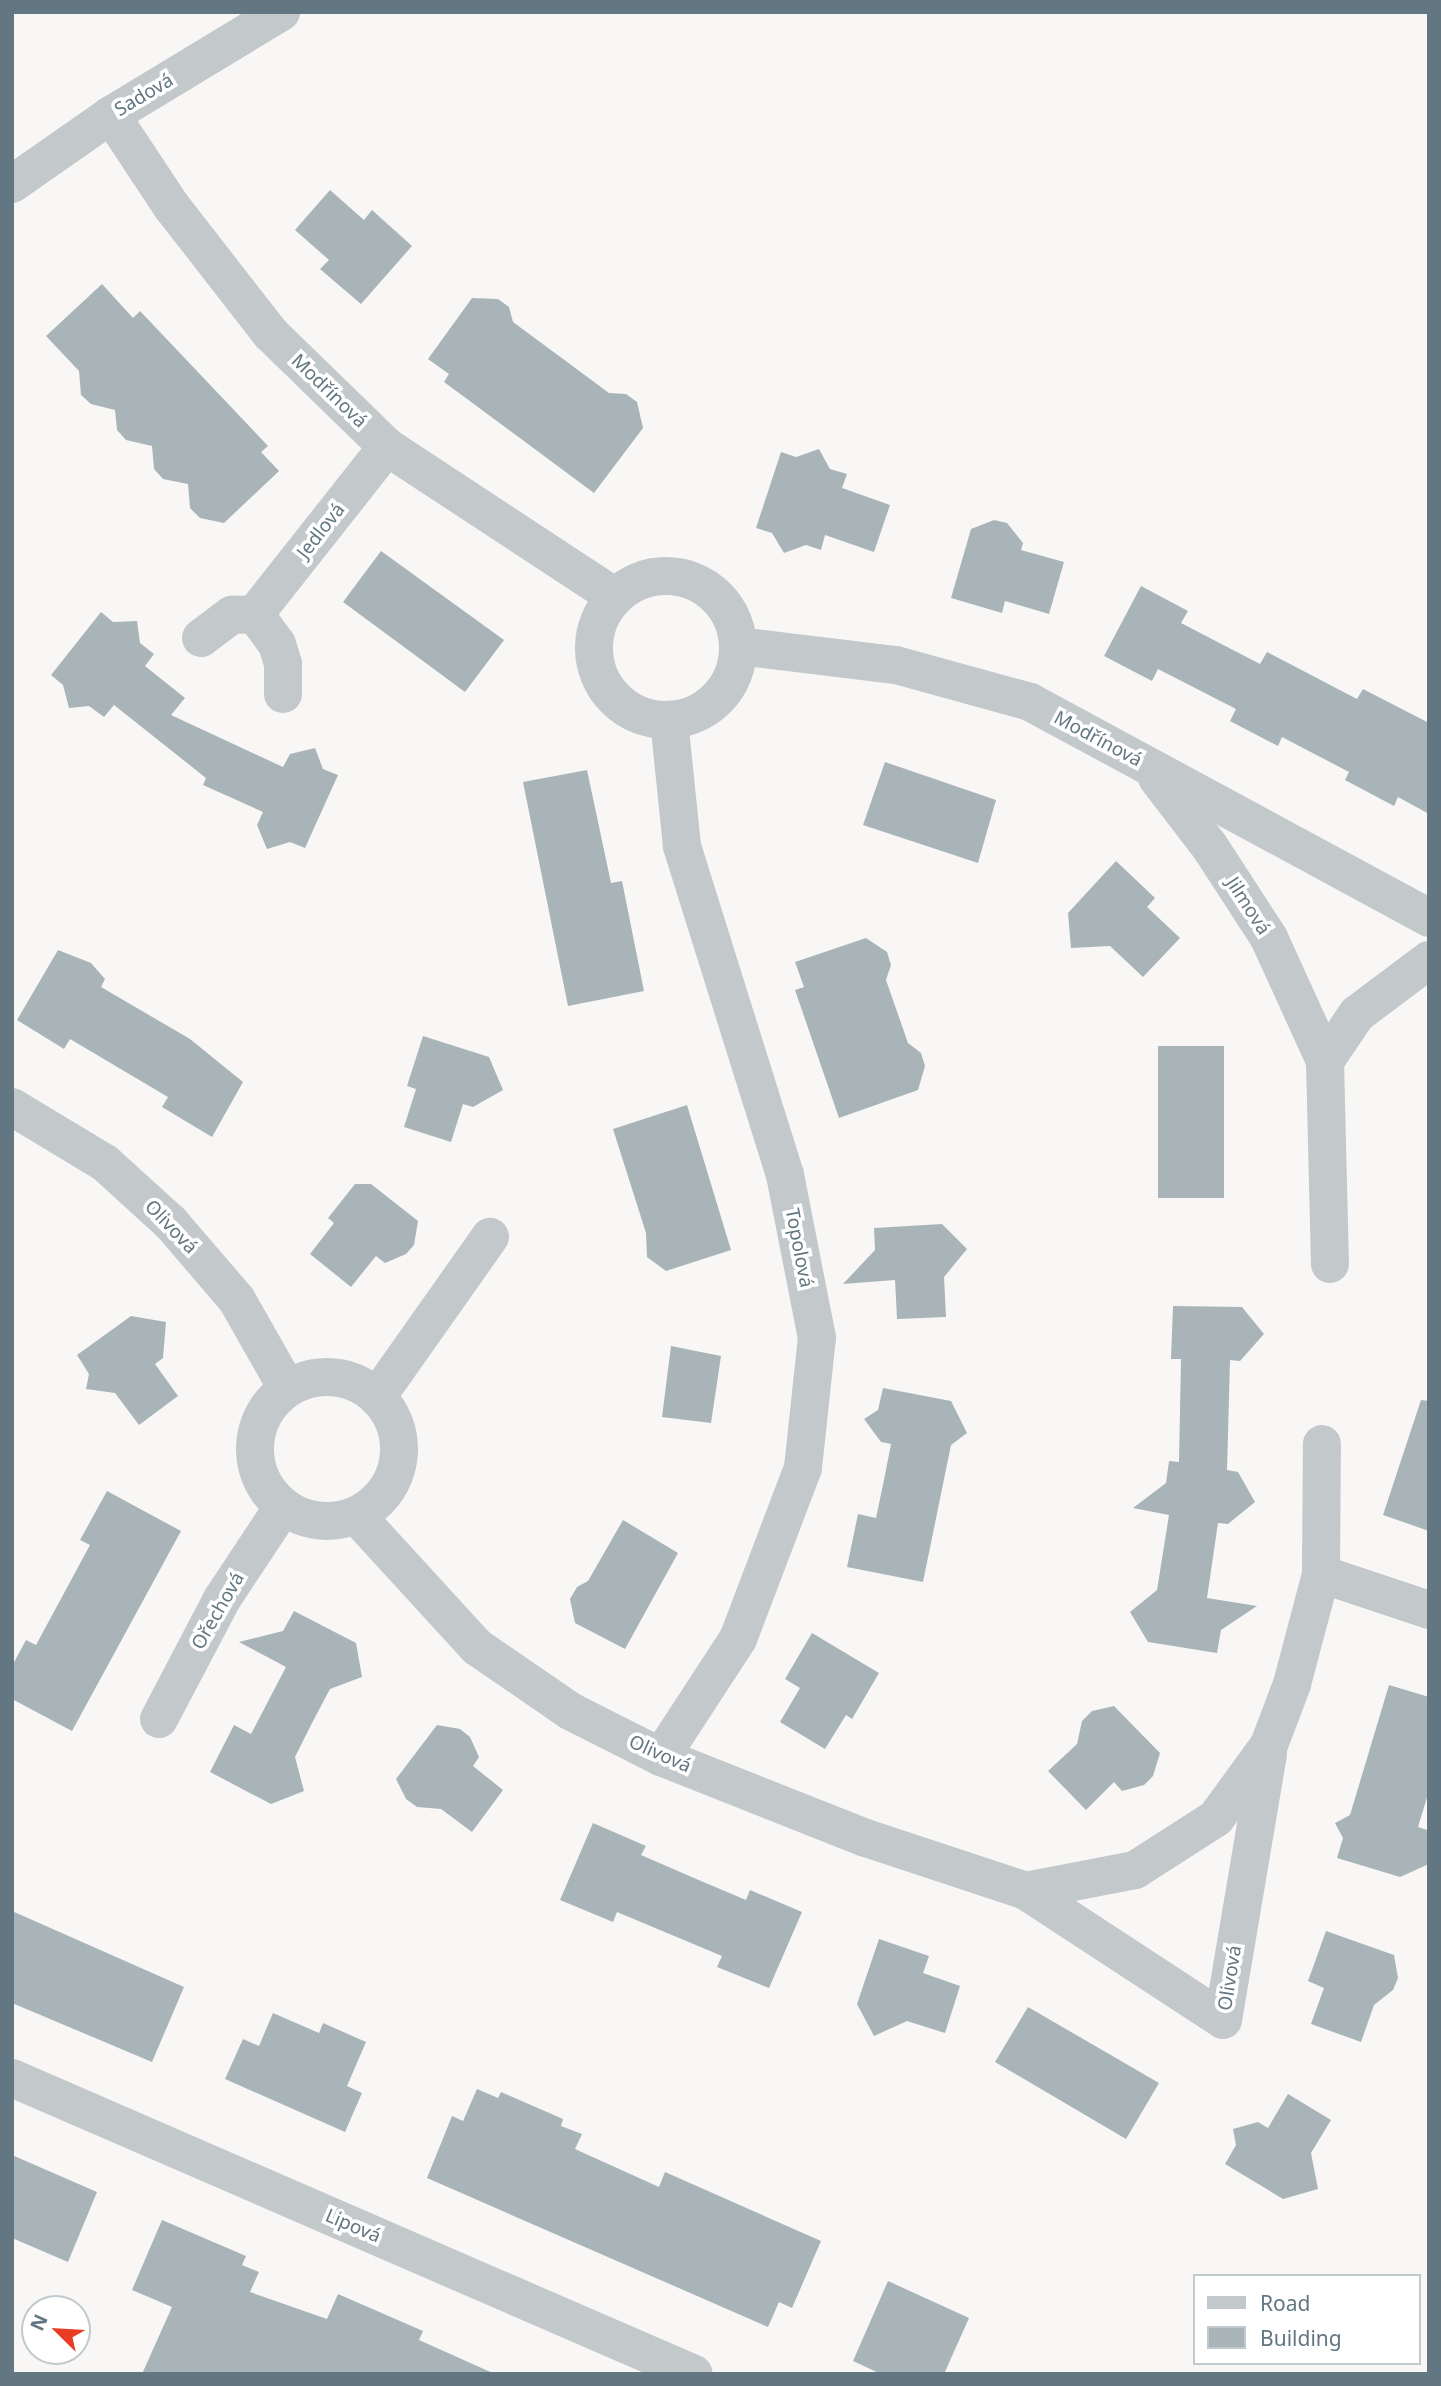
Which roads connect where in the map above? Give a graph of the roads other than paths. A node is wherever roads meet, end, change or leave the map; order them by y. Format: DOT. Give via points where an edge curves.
graph roads {
  1 [pos="281,12"];
  2 [pos="111,115"];
  3 [pos="12,184"];
  4 [pos="387,447"];
  5 [pos="615,597"];
  6 [pos="255,614"];
  7 [pos="201,638"];
  8 [pos="738,646"];
  9 [pos="283,694"];
  10 [pos="669,720"];
  11 [pos="1147,766"];
  12 [pos="1429,918"];
  13 [pos="1429,960"];
  14 [pos="1325,1060"];
  15 [pos="12,1107"];
  16 [pos="490,1237"];
  17 [pos="1330,1264"];
  18 [pos="287,1388"];
  19 [pos="377,1397"];
  20 [pos="1322,1444"];
  21 [pos="283,1507"];
  22 [pos="356,1515"];
  23 [pos="1321,1574"];
  24 [pos="1429,1610"];
  25 [pos="159,1718"];
  26 [pos="1269,1745"];
  27 [pos="661,1757"];
  28 [pos="1026,1891"];
  29 [pos="12,2078"];
  30 [pos="694,2374"];
  1 -- 2 [label="street, Sadová"];
  2 -- 3 [label="street, Sadová"];
  2 -- 4 [label="street, Modřínová" via="172,207 271,334"];
  4 -- 5 [label="street, Modřínová"];
  4 -- 6 [label="street, Jedlová"];
  5 -- 8 [label="street" via="658,576 682,577 704,586 728,612"];
  5 -- 10 [label="street" via="601,617 595,641 596,665 606,688 623,706 645,717"];
  6 -- 7 [label="street" via="232,615"];
  6 -- 9 [label="street" via="277,644 283,664"];
  8 -- 10 [label="street" via="727,688 691,716"];
  8 -- 11 [label="street, Modřínová" via="896,666 1030,702"];
  10 -- 27 [label="street, Topolová" via="682,846 785,1175 817,1338 803,1468 738,1639"];
  11 -- 12 [label="street, Modřínová"];
  11 -- 14 [label="street, Jilmová" via="1210,847 1269,938"];
  13 -- 14 [label="street" via="1357,1014"];
  14 -- 17 [label="street, Jilmová"];
  15 -- 18 [label="street, Olivová" via="105,1163 171,1223 237,1300"];
  16 -- 19 [label="street"];
  18 -- 19 [label="street" via="309,1379 334,1377 357,1383"];
  18 -- 21 [label="street" via="259,1424 254,1447 267,1490"];
  19 -- 22 [label="street" via="391,1416 398,1438 398,1462 390,1484 375,1503"];
  20 -- 23 [label="street, Olivová"];
  21 -- 22 [label="street" via="318,1521"];
  21 -- 25 [label="street, Ořechová" via="222,1599"];
  22 -- 27 [label="street, Olivová" via="477,1647 570,1712"];
  23 -- 24 [label="street"];
  23 -- 26 [label="street, Olivová" via="1292,1684"];
  26 -- 28 [label="street, Olivová" via="1216,1818 1135,1870"];
  26 -- 28 [label="street, Olivová" via="1223,2020"];
  27 -- 28 [label="street, Olivová" via="866,1838"];
  29 -- 30 [label="street, Lipová"];
}
